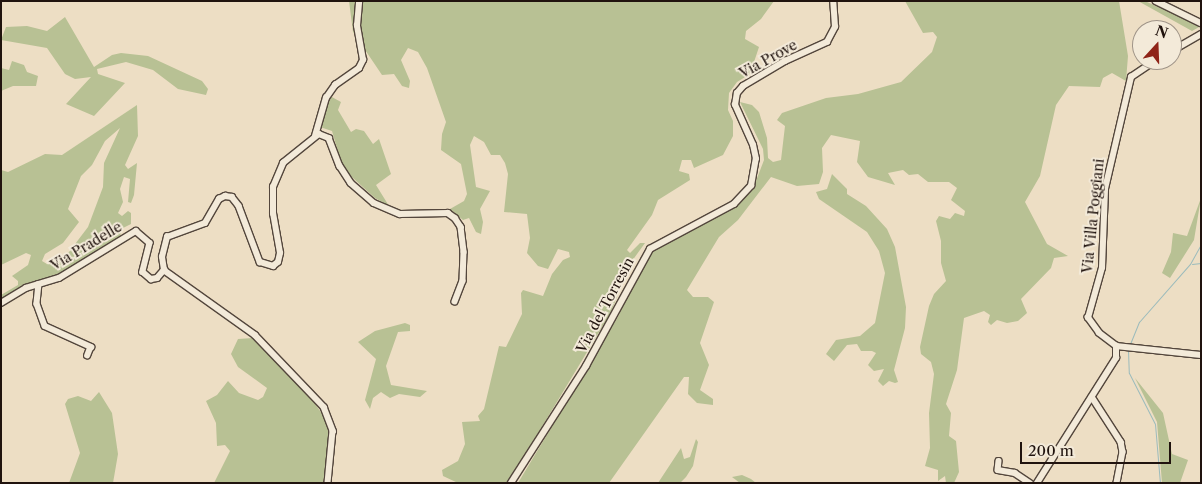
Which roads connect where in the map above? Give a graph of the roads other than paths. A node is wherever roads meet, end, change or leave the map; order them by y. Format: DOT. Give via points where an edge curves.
graph roads {
  1 [pos="359,1"];
  2 [pos="833,1"];
  3 [pos="1156,1"];
  4 [pos="1201,23"];
  5 [pos="1201,34"];
  6 [pos="1182,45"];
  7 [pos="1142,70"];
  8 [pos="315,136"];
  9 [pos="755,177"];
  10 [pos="164,270"];
  11 [pos="39,284"];
  12 [pos="455,302"];
  13 [pos="1,303"];
  14 [pos="1118,346"];
  15 [pos="88,355"];
  16 [pos="1201,355"];
  17 [pos="1092,397"];
  18 [pos="998,461"];
  19 [pos="328,483"];
  20 [pos="511,483"];
  21 [pos="1030,483"];
  22 [pos="1037,483"];
  23 [pos="1117,483"];
  1 -- 8 [label="street" via="357,26 363,60 359,68 335,85 326,98"];
  2 -- 9 [label="street, Via Prove" via="835,27 827,42 785,61 737,93 735,104 754,145"];
  3 -- 4 [label="street"];
  5 -- 6 [label="street"];
  7 -- 14 [label="street, Via Villa Poggiani" via="1130,78 1105,189 1102,268 1088,318 1100,333"];
  8 -- 10 [label="street" via="283,163 273,187 278,262 272,266 260,262 239,206 232,197 225,196 219,199 205,223 167,237 162,257"];
  8 -- 12 [label="street" via="322,134 329,138 344,174 374,202 400,214 448,213 455,218 464,246 462,281"];
  9 -- 20 [label="street, Via del Torresin" via="734,204 650,249 586,366"];
  10 -- 11 [label="street, Via Pradelle" via="157,278 146,276 142,266 150,243 136,231 59,278"];
  10 -- 19 [label="street" via="255,335 324,407 333,431"];
  11 -- 13 [label="street, Via Pradelle"];
  11 -- 15 [label="street, Via Pradelle" via="37,304 45,326 91,347"];
  14 -- 16 [label="street"];
  14 -- 17 [label="street" via="1116,358"];
  17 -- 22 [label="street"];
  17 -- 23 [label="street" via="1121,442 1123,452"];
  18 -- 21 [label="street" via="998,470 1015,473"];
}
